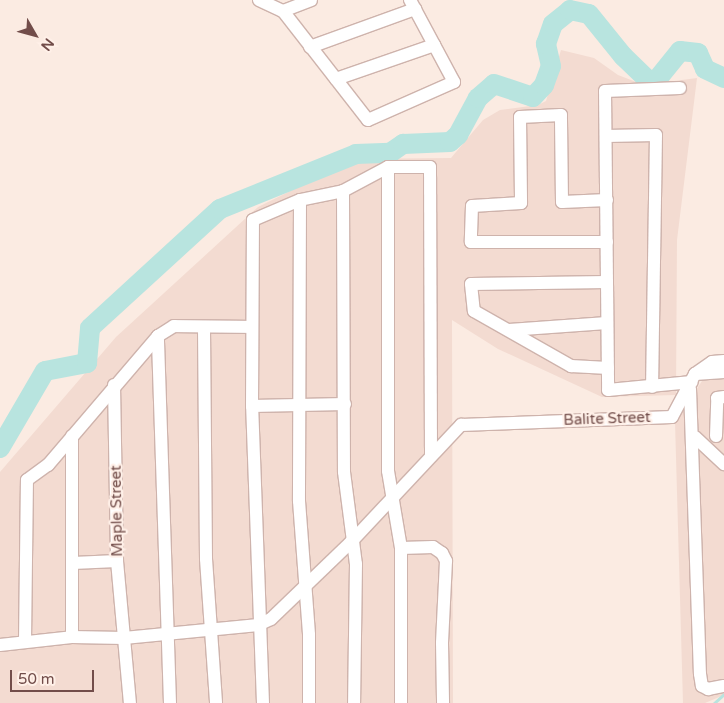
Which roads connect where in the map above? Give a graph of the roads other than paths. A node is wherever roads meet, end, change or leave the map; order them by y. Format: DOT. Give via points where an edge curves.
graph roads {
  1 [pos="259,0"];
  2 [pos="311,0"];
  3 [pos="413,4"];
  4 [pos="283,12"];
  5 [pos="434,45"];
  6 [pos="310,46"];
  7 [pos="336,79"];
  8 [pos="680,88"];
  9 [pos="606,136"];
  10 [pos="388,167"];
  11 [pos="343,190"];
  12 [pos="300,200"];
  13 [pos="607,200"];
  14 [pos="607,242"];
  15 [pos="607,282"];
  16 [pos="607,323"];
  17 [pos="251,327"];
  18 [pos="204,328"];
  19 [pos="509,330"];
  20 [pos="158,336"];
  21 [pos="724,361"];
  22 [pos="608,368"];
  23 [pos="724,372"];
  24 [pos="692,382"];
  25 [pos="114,385"];
  26 [pos="652,387"];
  27 [pos="724,397"];
  28 [pos="345,404"];
  29 [pos="298,405"];
  30 [pos="252,406"];
  31 [pos="72,436"];
  32 [pos="720,436"];
  33 [pos="693,437"];
  34 [pos="431,456"];
  35 [pos="724,464"];
  36 [pos="394,498"];
  37 [pos="351,542"];
  38 [pos="401,548"];
  39 [pos="117,561"];
  40 [pos="73,563"];
  41 [pos="304,586"];
  42 [pos="258,625"];
  43 [pos="209,629"];
  44 [pos="168,632"];
  45 [pos="72,637"];
  46 [pos="124,638"];
  47 [pos="25,641"];
  48 [pos="0,645"];
  49 [pos="724,686"];
  50 [pos="130,703"];
  51 [pos="170,703"];
  52 [pos="216,703"];
  53 [pos="263,703"];
  54 [pos="309,703"];
  55 [pos="354,703"];
  56 [pos="402,703"];
  57 [pos="443,703"];
  1 -- 4 [label="street"];
  2 -- 4 [label="street"];
  3 -- 5 [label="street"];
  3 -- 6 [label="street"];
  4 -- 6 [label="street"];
  5 -- 7 [label="street"];
  5 -- 7 [label="street" via="454,82 368,120"];
  6 -- 7 [label="street"];
  8 -- 9 [label="street" via="605,91"];
  9 -- 13 [label="street"];
  9 -- 26 [label="street" via="656,135"];
  10 -- 11 [label="street"];
  10 -- 34 [label="street" via="430,166"];
  10 -- 36 [label="street" via="387,436 388,471"];
  11 -- 12 [label="street"];
  11 -- 28 [label="street"];
  12 -- 17 [label="street" via="253,220"];
  12 -- 29 [label="street"];
  13 -- 14 [label="street"];
  13 -- 14 [label="street" via="562,202 561,115 520,117 521,204 472,206 472,242"];
  14 -- 15 [label="street"];
  15 -- 16 [label="street"];
  15 -- 19 [label="street" via="471,284 474,311"];
  16 -- 19 [label="street"];
  16 -- 22 [label="street"];
  17 -- 18 [label="street"];
  17 -- 30 [label="street"];
  18 -- 20 [label="street" via="174,326"];
  18 -- 43 [label="street"];
  19 -- 22 [label="street" via="571,366"];
  20 -- 25 [label="street"];
  20 -- 44 [label="street"];
  21 -- 24 [label="street, Balite Street" via="712,362"];
  22 -- 26 [label="street" via="608,390"];
  23 -- 24 [label="street"];
  24 -- 26 [label="street"];
  24 -- 33 [label="street"];
  24 -- 34 [label="street, Balite Street" via="672,417 461,424"];
  25 -- 31 [label="street"];
  25 -- 39 [label="street, Maple Street"];
  27 -- 32 [label="street" via="717,398"];
  28 -- 29 [label="street"];
  28 -- 37 [label="street" via="344,472"];
  29 -- 30 [label="street"];
  29 -- 41 [label="street"];
  30 -- 42 [label="street"];
  31 -- 40 [label="street"];
  31 -- 47 [label="street" via="48,465 27,480"];
  32 -- 33 [label="street"];
  33 -- 35 [label="street"];
  33 -- 49 [label="street" via="700,674 702,686 708,689"];
  34 -- 36 [label="street"];
  36 -- 37 [label="street"];
  36 -- 38 [label="street"];
  37 -- 41 [label="street"];
  37 -- 55 [label="street" via="356,564 358,609"];
  38 -- 56 [label="street"];
  38 -- 57 [label="street" via="433,547 442,553 446,561"];
  39 -- 40 [label="street"];
  39 -- 46 [label="street, Maple Street"];
  40 -- 45 [label="street"];
  41 -- 42 [label="street" via="270,619"];
  41 -- 54 [label="street"];
  42 -- 43 [label="street"];
  42 -- 53 [label="street"];
  43 -- 44 [label="street"];
  43 -- 52 [label="street"];
  44 -- 46 [label="street"];
  44 -- 51 [label="street"];
  45 -- 46 [label="street"];
  45 -- 47 [label="street"];
  46 -- 50 [label="street, Maple Street"];
  47 -- 48 [label="street"];
}
